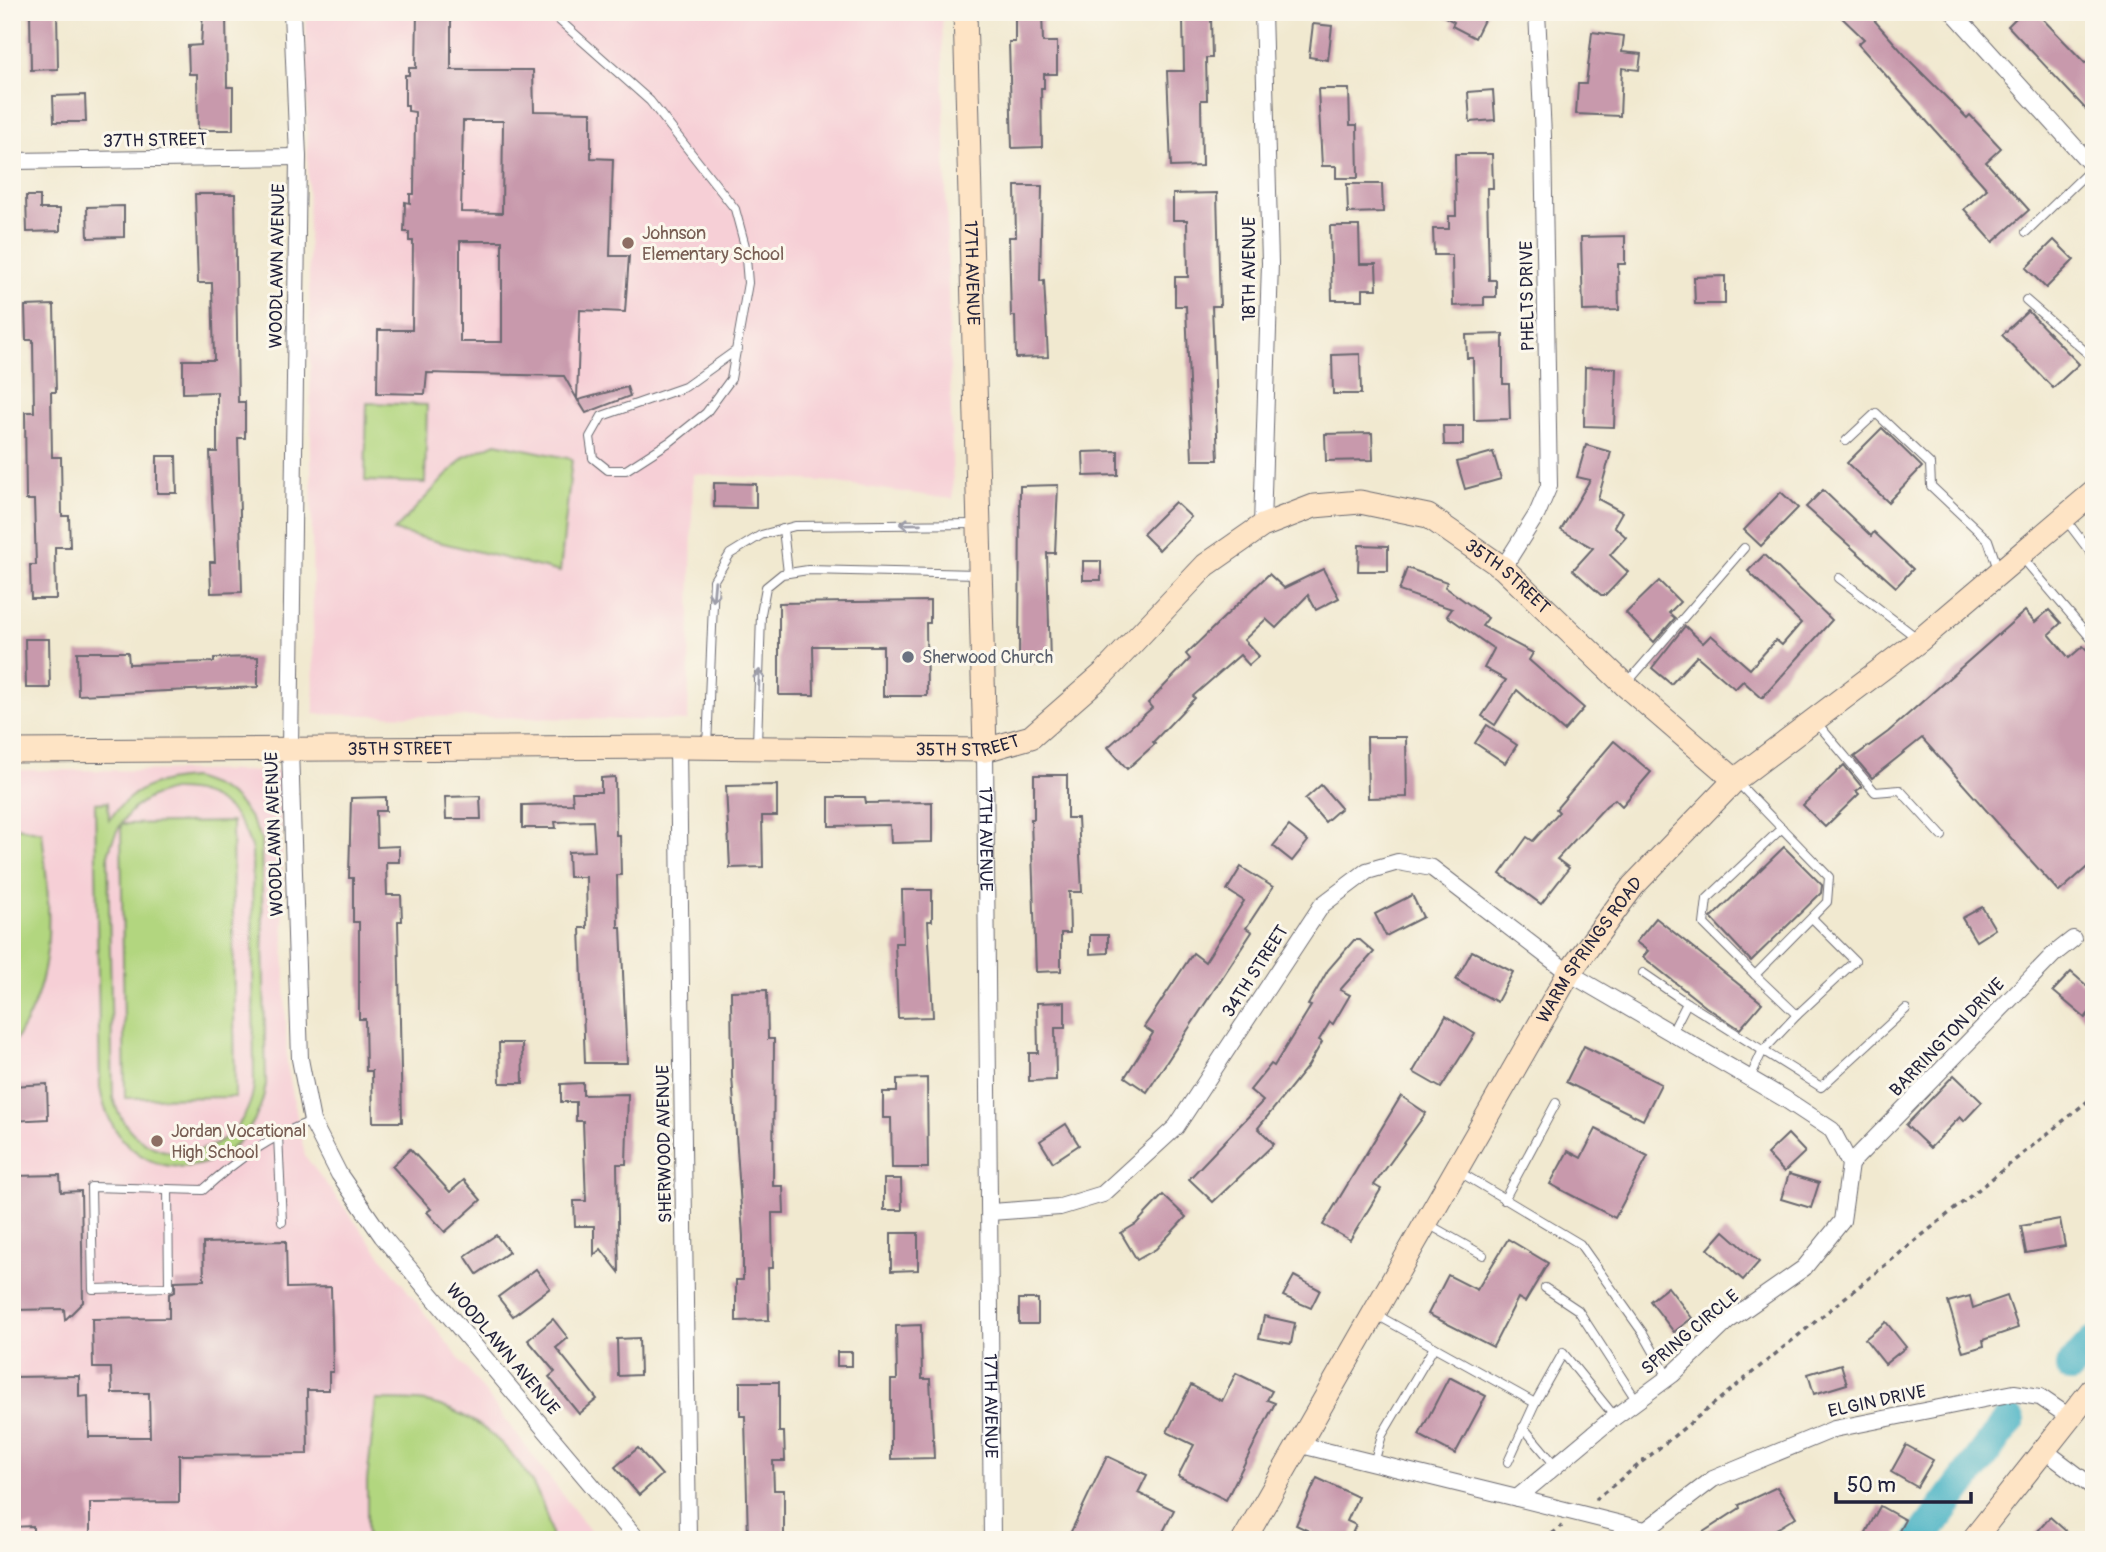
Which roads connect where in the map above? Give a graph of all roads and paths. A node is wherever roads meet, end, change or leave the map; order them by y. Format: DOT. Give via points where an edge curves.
graph roads {
  1 [pos="292,12"];
  2 [pos="550,12"];
  3 [pos="965,12"];
  4 [pos="1263,12"];
  5 [pos="1537,12"];
  6 [pos="1954,12"];
  7 [pos="298,158"];
  8 [pos="12,160"];
  9 [pos="2093,167"];
  10 [pos="2026,232"];
  11 [pos="2026,300"];
  12 [pos="738,349"];
  13 [pos="2094,359"];
  14 [pos="1846,441"];
  15 [pos="2094,492"];
  16 [pos="2065,517"];
  17 [pos="978,523"];
  18 [pos="1262,526"];
  19 [pos="783,529"];
  20 [pos="1744,548"];
  21 [pos="2019,555"];
  22 [pos="2094,557"];
  23 [pos="1503,568"];
  24 [pos="1999,572"];
  25 [pos="789,573"];
  26 [pos="980,574"];
  27 [pos="1839,578"];
  28 [pos="1920,640"];
  29 [pos="2094,642"];
  30 [pos="1625,685"];
  31 [pos="1815,720"];
  32 [pos="678,747"];
  33 [pos="707,748"];
  34 [pos="757,748"];
  35 [pos="290,749"];
  36 [pos="985,750"];
  37 [pos="12,751"];
  38 [pos="1735,780"];
  39 [pos="1782,828"];
  40 [pos="1942,835"];
  41 [pos="1813,919"];
  42 [pos="2073,939"];
  43 [pos="1569,973"];
  44 [pos="1643,973"];
  45 [pos="1755,975"];
  46 [pos="1687,1003"];
  47 [pos="1906,1009"];
  48 [pos="1797,1015"];
  49 [pos="1672,1032"];
  50 [pos="1762,1052"];
  51 [pos="1750,1078"];
  52 [pos="2094,1096"];
  53 [pos="1556,1103"];
  54 [pos="312,1121"];
  55 [pos="278,1135"];
  56 [pos="1850,1164"];
  57 [pos="1455,1170"];
  58 [pos="168,1189"];
  59 [pos="1504,1200"];
  60 [pos="990,1212"];
  61 [pos="282,1222"];
  62 [pos="1425,1222"];
  63 [pos="1483,1255"];
  64 [pos="1545,1288"];
  65 [pos="1373,1313"];
  66 [pos="1434,1347"];
  67 [pos="1668,1377"];
  68 [pos="2094,1387"];
  69 [pos="1637,1401"];
  70 [pos="1535,1403"];
  71 [pos="2068,1416"];
  72 [pos="1615,1417"];
  73 [pos="1523,1427"];
  74 [pos="1297,1444"];
  75 [pos="2044,1450"];
  76 [pos="1508,1462"];
  77 [pos="1374,1463"];
  78 [pos="1555,1465"];
  79 [pos="2094,1488"];
  80 [pos="1517,1498"];
  81 [pos="1578,1514"];
  82 [pos="1639,1535"];
  83 [pos="638,1540"];
  84 [pos="688,1540"];
  85 [pos="992,1540"];
  86 [pos="1244,1540"];
  87 [pos="1544,1540"];
  88 [pos="1973,1540"];
  1 -- 7 [label="street, WOODLAWN AVENUE"];
  2 -- 12 [label="lane" via="650,101 735,209 748,283"];
  3 -- 17 [label="street, 17TH AVENUE"];
  4 -- 18 [label="street, 18TH AVENUE" via="1270,262"];
  5 -- 23 [label="street, PHELTS DRIVE" via="1549,486"];
  6 -- 9 [label="street"];
  7 -- 8 [label="street, 37TH STREET"];
  7 -- 35 [label="street, WOODLAWN AVENUE"];
  9 -- 10 [label="lane"];
  11 -- 13 [label="lane"];
  12 -- 12 [label="lane" via="731,379 706,413 671,441 626,470 608,470 593,458 590,437 602,416 685,387"];
  14 -- 24 [label="lane" via="1876,413 1930,464 1931,486 1988,540"];
  15 -- 16 [label="street, WARM SPRINGS ROAD"];
  16 -- 21 [label="street, WARM SPRINGS ROAD"];
  16 -- 22 [label="lane"];
  17 -- 19 [label="lane, one-way"];
  17 -- 26 [label="street, 17TH AVENUE"];
  18 -- 23 [label="street, 35TH STREET" via="1314,506 1360,502 1428,516"];
  18 -- 36 [label="street, 35TH STREET" via="1206,565 1103,674 1031,737"];
  19 -- 25 [label="lane"];
  19 -- 33 [label="lane, one-way" via="761,535 730,554 714,580"];
  20 -- 30 [label="lane"];
  21 -- 24 [label="street, WARM SPRINGS ROAD"];
  21 -- 29 [label="lane"];
  23 -- 30 [label="street, 35TH STREET"];
  24 -- 28 [label="street, WARM SPRINGS ROAD"];
  25 -- 26 [label="lane"];
  34 -- 25 [label="lane, one-way" via="761,614 766,587"];
  26 -- 36 [label="street, 17TH AVENUE"];
  27 -- 28 [label="lane"];
  28 -- 31 [label="street, WARM SPRINGS ROAD"];
  30 -- 38 [label="street, 35TH STREET"];
  31 -- 38 [label="street, WARM SPRINGS ROAD"];
  31 -- 40 [label="lane" via="1875,792 1900,790"];
  32 -- 33 [label="street, 35TH STREET"];
  32 -- 35 [label="street, 35TH STREET"];
  32 -- 84 [label="street, SHERWOOD AVENUE"];
  33 -- 34 [label="street, 35TH STREET"];
  34 -- 36 [label="street, 35TH STREET"];
  35 -- 37 [label="street, 35TH STREET"];
  35 -- 54 [label="street, WOODLAWN AVENUE" via="300,1059"];
  36 -- 60 [label="street, 17TH AVENUE"];
  38 -- 39 [label="lane"];
  38 -- 43 [label="street, WARM SPRINGS ROAD" via="1633,886"];
  39 -- 41 [label="lane" via="1829,877 1828,902"];
  39 -- 45 [label="lane" via="1707,899 1704,924"];
  41 -- 45 [label="lane"];
  41 -- 48 [label="lane" via="1855,961"];
  42 -- 56 [label="street, BARRINGTON DRIVE"];
  43 -- 49 [label="street"];
  43 -- 57 [label="street, WARM SPRINGS ROAD"];
  43 -- 60 [label="street, 34TH STREET" via="1432,868 1398,862 1367,871 1322,905 1176,1127 1145,1159 1103,1194 1060,1207"];
  44 -- 46 [label="lane"];
  45 -- 48 [label="lane"];
  46 -- 49 [label="lane"];
  46 -- 50 [label="lane"];
  47 -- 50 [label="lane" via="1821,1087"];
  48 -- 50 [label="lane"];
  49 -- 51 [label="street"];
  50 -- 51 [label="lane"];
  51 -- 56 [label="street" via="1832,1130"];
  52 -- 81 [label="path"];
  53 -- 59 [label="lane"];
  54 -- 55 [label="lane"];
  54 -- 83 [label="street, WOODLAWN AVENUE" via="339,1174 382,1236"];
  55 -- 58 [label="lane" via="239,1158 202,1190"];
  55 -- 61 [label="lane"];
  56 -- 67 [label="street, SPRING CIRCLE" via="1842,1221 1804,1268 1728,1321"];
  57 -- 59 [label="lane"];
  57 -- 62 [label="street, WARM SPRINGS ROAD"];
  58 -- 58 [label="lane" via="91,1187 93,1289 169,1287"];
  59 -- 67 [label="lane" via="1580,1244"];
  60 -- 85 [label="street, 17TH AVENUE"];
  62 -- 63 [label="lane"];
  62 -- 65 [label="street, WARM SPRINGS ROAD"];
  64 -- 69 [label="lane" via="1578,1310"];
  65 -- 66 [label="lane"];
  65 -- 74 [label="street, WARM SPRINGS ROAD"];
  66 -- 70 [label="lane"];
  66 -- 77 [label="lane" via="1382,1435"];
  67 -- 69 [label="street, SPRING CIRCLE"];
  68 -- 71 [label="street"];
  69 -- 72 [label="street, SPRING CIRCLE"];
  70 -- 72 [label="lane" via="1563,1353"];
  70 -- 73 [label="lane"];
  71 -- 75 [label="street"];
  71 -- 82 [label="street, ELGIN DRIVE" via="2040,1397 2014,1393 1834,1429 1713,1479"];
  72 -- 78 [label="street, SPRING CIRCLE"];
  73 -- 76 [label="lane"];
  73 -- 78 [label="lane"];
  74 -- 77 [label="street"];
  74 -- 86 [label="street, WARM SPRINGS ROAD"];
  75 -- 79 [label="street"];
  75 -- 88 [label="street"];
  77 -- 80 [label="street"];
  78 -- 80 [label="street, SPRING CIRCLE"];
  80 -- 81 [label="street"];
  81 -- 82 [label="street"];
  81 -- 87 [label="path"];
}
